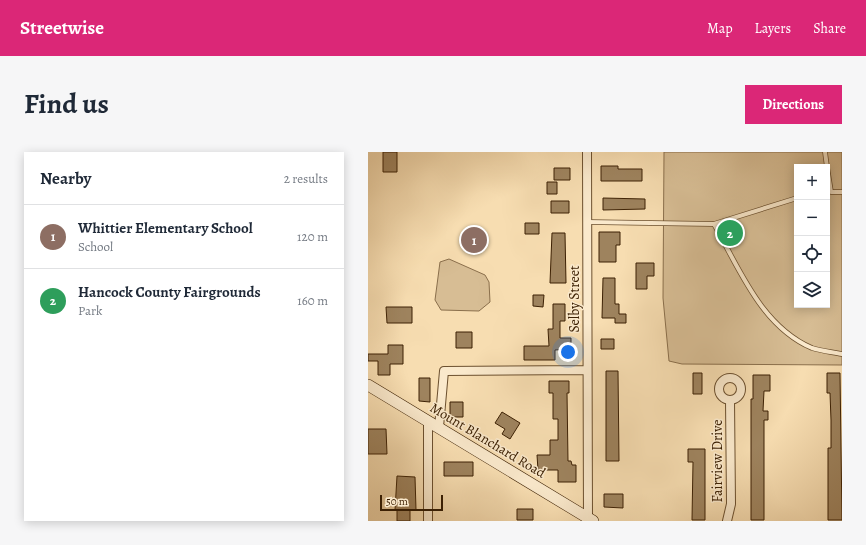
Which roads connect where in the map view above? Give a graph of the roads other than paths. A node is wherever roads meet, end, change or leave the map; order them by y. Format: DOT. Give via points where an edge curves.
graph roads {
  1 [pos="587,152"];
  2 [pos="825,152"];
  3 [pos="827,164"];
  4 [pos="830,192"];
  5 [pos="842,192"];
  6 [pos="794,199"];
  7 [pos="587,222"];
  8 [pos="714,224"];
  9 [pos="842,354"];
  10 [pos="587,370"];
  11 [pos="368,385"];
  12 [pos="730,400"];
  13 [pos="428,421"];
  14 [pos="439,427"];
  15 [pos="590,520"];
  16 [pos="428,521"];
  17 [pos="727,521"];
  1 -- 7 [label="street, Selby Street"];
  2 -- 3 [label="lane"];
  4 -- 5 [label="lane"];
  6 -- 8 [label="lane"];
  7 -- 8 [label="lane"];
  7 -- 10 [label="street, Selby Street"];
  8 -- 9 [label="lane" via="755,299 786,332 812,348"];
  10 -- 14 [label="street" via="444,371"];
  10 -- 15 [label="street, Selby Street"];
  11 -- 13 [label="main road, Mount Blanchard Road"];
  12 -- 17 [label="street, Fairview Drive" via="730,504"];
  13 -- 14 [label="main road, Mount Blanchard Road"];
  13 -- 16 [label="street"];
  14 -- 15 [label="main road, Mount Blanchard Road"];
}
